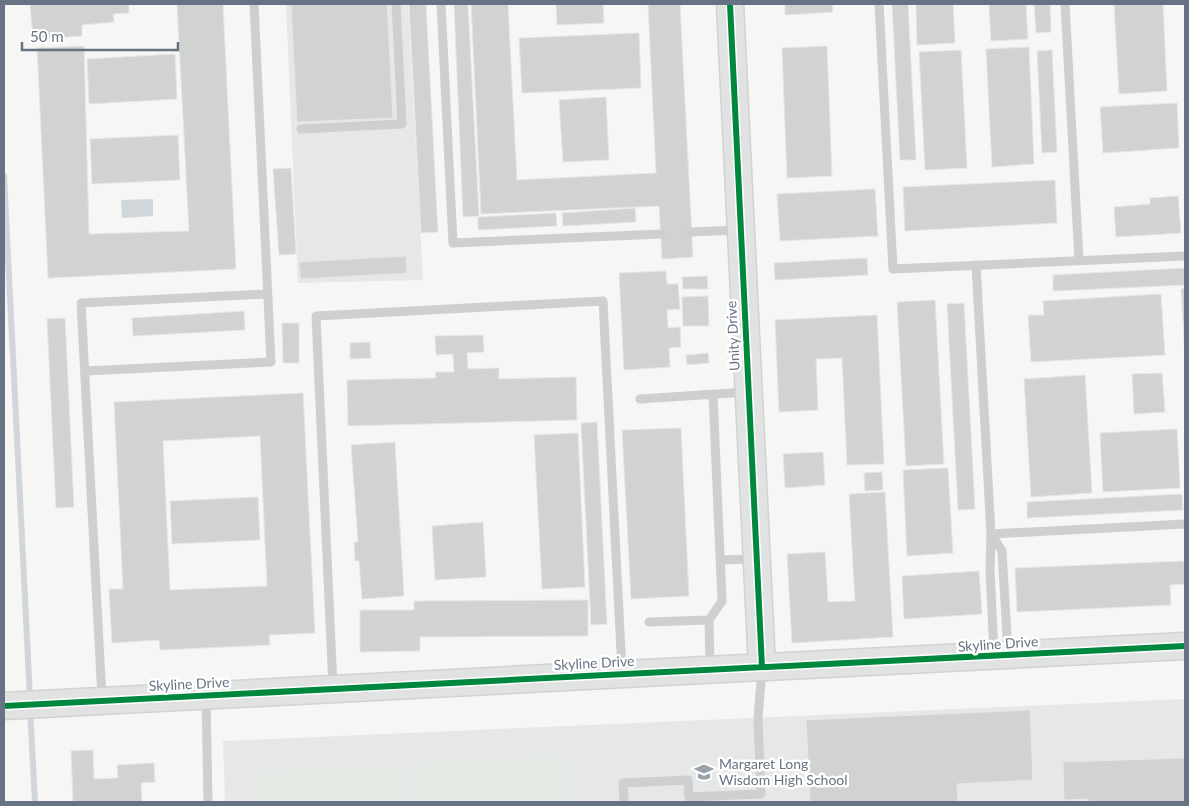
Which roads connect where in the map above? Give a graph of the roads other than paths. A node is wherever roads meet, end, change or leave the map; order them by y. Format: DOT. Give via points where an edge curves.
graph roads {
  1 [pos="254,4"];
  2 [pos="396,4"];
  3 [pos="440,4"];
  4 [pos="730,4"];
  5 [pos="879,4"];
  6 [pos="1065,4"];
  7 [pos="301,128"];
  8 [pos="741,230"];
  9 [pos="691,232"];
  10 [pos="660,234"];
  11 [pos="1185,256"];
  12 [pos="1079,260"];
  13 [pos="976,265"];
  14 [pos="267,294"];
  15 [pos="86,371"];
  16 [pos="748,392"];
  17 [pos="713,394"];
  18 [pos="640,399"];
  19 [pos="1185,524"];
  20 [pos="991,534"];
  21 [pos="720,560"];
  22 [pos="757,560"];
  23 [pos="709,620"];
  24 [pos="649,622"];
  25 [pos="1185,646"];
  26 [pos="1001,657"];
  27 [pos="762,667"];
  28 [pos="710,669"];
  29 [pos="622,674"];
  30 [pos="333,689"];
  31 [pos="206,696"];
  32 [pos="102,701"];
  33 [pos="4,706"];
  34 [pos="208,802"];
  35 [pos="624,802"];
  1 -- 14 [label="lane"];
  2 -- 7 [label="lane" via="402,124"];
  3 -- 10 [label="lane" via="453,243"];
  4 -- 8 [label="street, Unity Drive"];
  5 -- 13 [label="lane" via="893,269"];
  6 -- 12 [label="lane"];
  8 -- 9 [label="lane"];
  8 -- 16 [label="street, Unity Drive"];
  11 -- 12 [label="lane"];
  12 -- 13 [label="lane"];
  13 -- 20 [label="lane"];
  14 -- 15 [label="lane" via="271,362"];
  14 -- 15 [label="lane" via="81,303"];
  15 -- 32 [label="lane"];
  16 -- 17 [label="lane"];
  16 -- 22 [label="street, Unity Drive"];
  17 -- 18 [label="lane"];
  17 -- 21 [label="lane"];
  19 -- 20 [label="lane"];
  20 -- 26 [label="lane" via="990,570"];
  20 -- 26 [label="lane" via="1002,551"];
  21 -- 22 [label="lane"];
  21 -- 23 [label="lane" via="722,601"];
  22 -- 27 [label="street, Unity Drive"];
  23 -- 24 [label="lane"];
  23 -- 28 [label="lane"];
  25 -- 26 [label="street, Skyline Drive"];
  26 -- 27 [label="street, Skyline Drive"];
  27 -- 28 [label="street, Skyline Drive"];
  27 -- 35 [label="lane" via="758,718 761,794 689,797 688,780 623,783"];
  28 -- 29 [label="street, Skyline Drive"];
  29 -- 30 [label="street, Skyline Drive"];
  29 -- 30 [label="lane" via="603,301 316,316"];
  30 -- 31 [label="street, Skyline Drive"];
  31 -- 32 [label="street, Skyline Drive"];
  31 -- 34 [label="lane"];
  32 -- 33 [label="street, Skyline Drive"];
}
